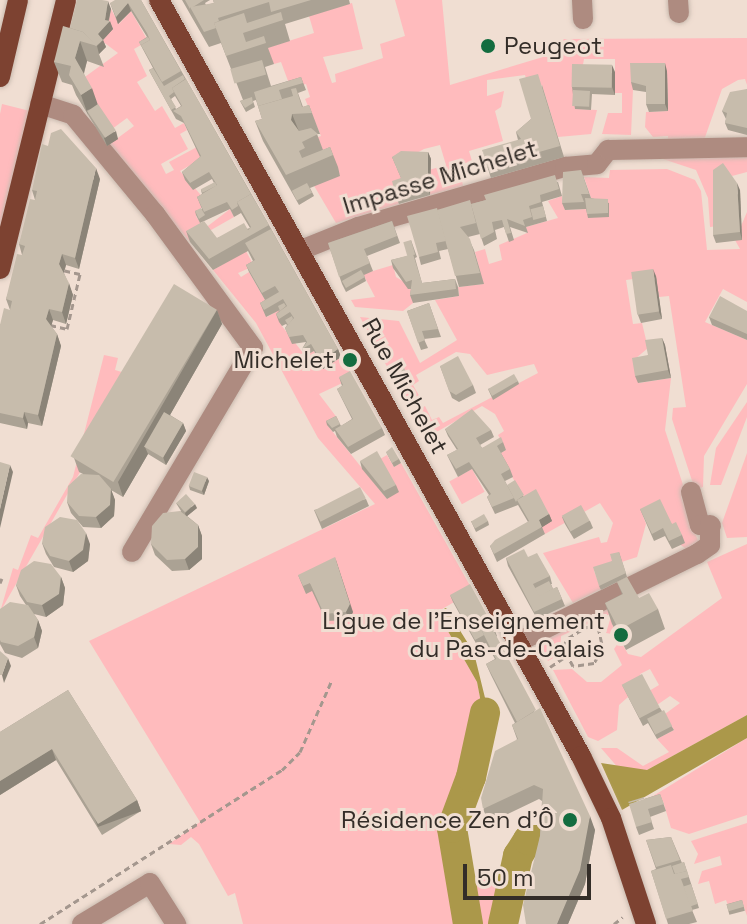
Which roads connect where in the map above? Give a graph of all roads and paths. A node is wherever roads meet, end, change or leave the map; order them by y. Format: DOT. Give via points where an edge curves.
graph roads {
  1 [pos="18,0"];
  2 [pos="66,0"];
  3 [pos="159,0"];
  4 [pos="0,77"];
  5 [pos="40,104"];
  6 [pos="747,147"];
  7 [pos="301,250"];
  8 [pos="50,267"];
  9 [pos="0,269"];
  10 [pos="37,322"];
  11 [pos="691,492"];
  12 [pos="132,552"];
  13 [pos="518,642"];
  14 [pos="565,657"];
  15 [pos="331,682"];
  16 [pos="40,924"];
  17 [pos="82,924"];
  18 [pos="176,924"];
  19 [pos="646,924"];
  1 -- 4 [label="main road"];
  2 -- 5 [label="main road"];
  3 -- 7 [label="main road, Rue Michelet"];
  5 -- 9 [label="main road"];
  5 -- 12 [label="street" via="73,115 155,214 253,348"];
  6 -- 7 [label="street, Impasse Michelet" via="608,150 597,164 565,167 358,227"];
  7 -- 13 [label="main road, Rue Michelet"];
  8 -- 10 [label="path" via="80,274 71,315 67,329"];
  11 -- 13 [label="street" via="700,525 710,526 710,545"];
  13 -- 19 [label="main road, Rue Michelet" via="602,798"];
  14 -- 14 [label="path" via="573,666 594,663 603,648 598,627 586,627 568,638"];
  15 -- 16 [label="path" via="300,752 282,770"];
  17 -- 18 [label="street" via="150,883"];
}
